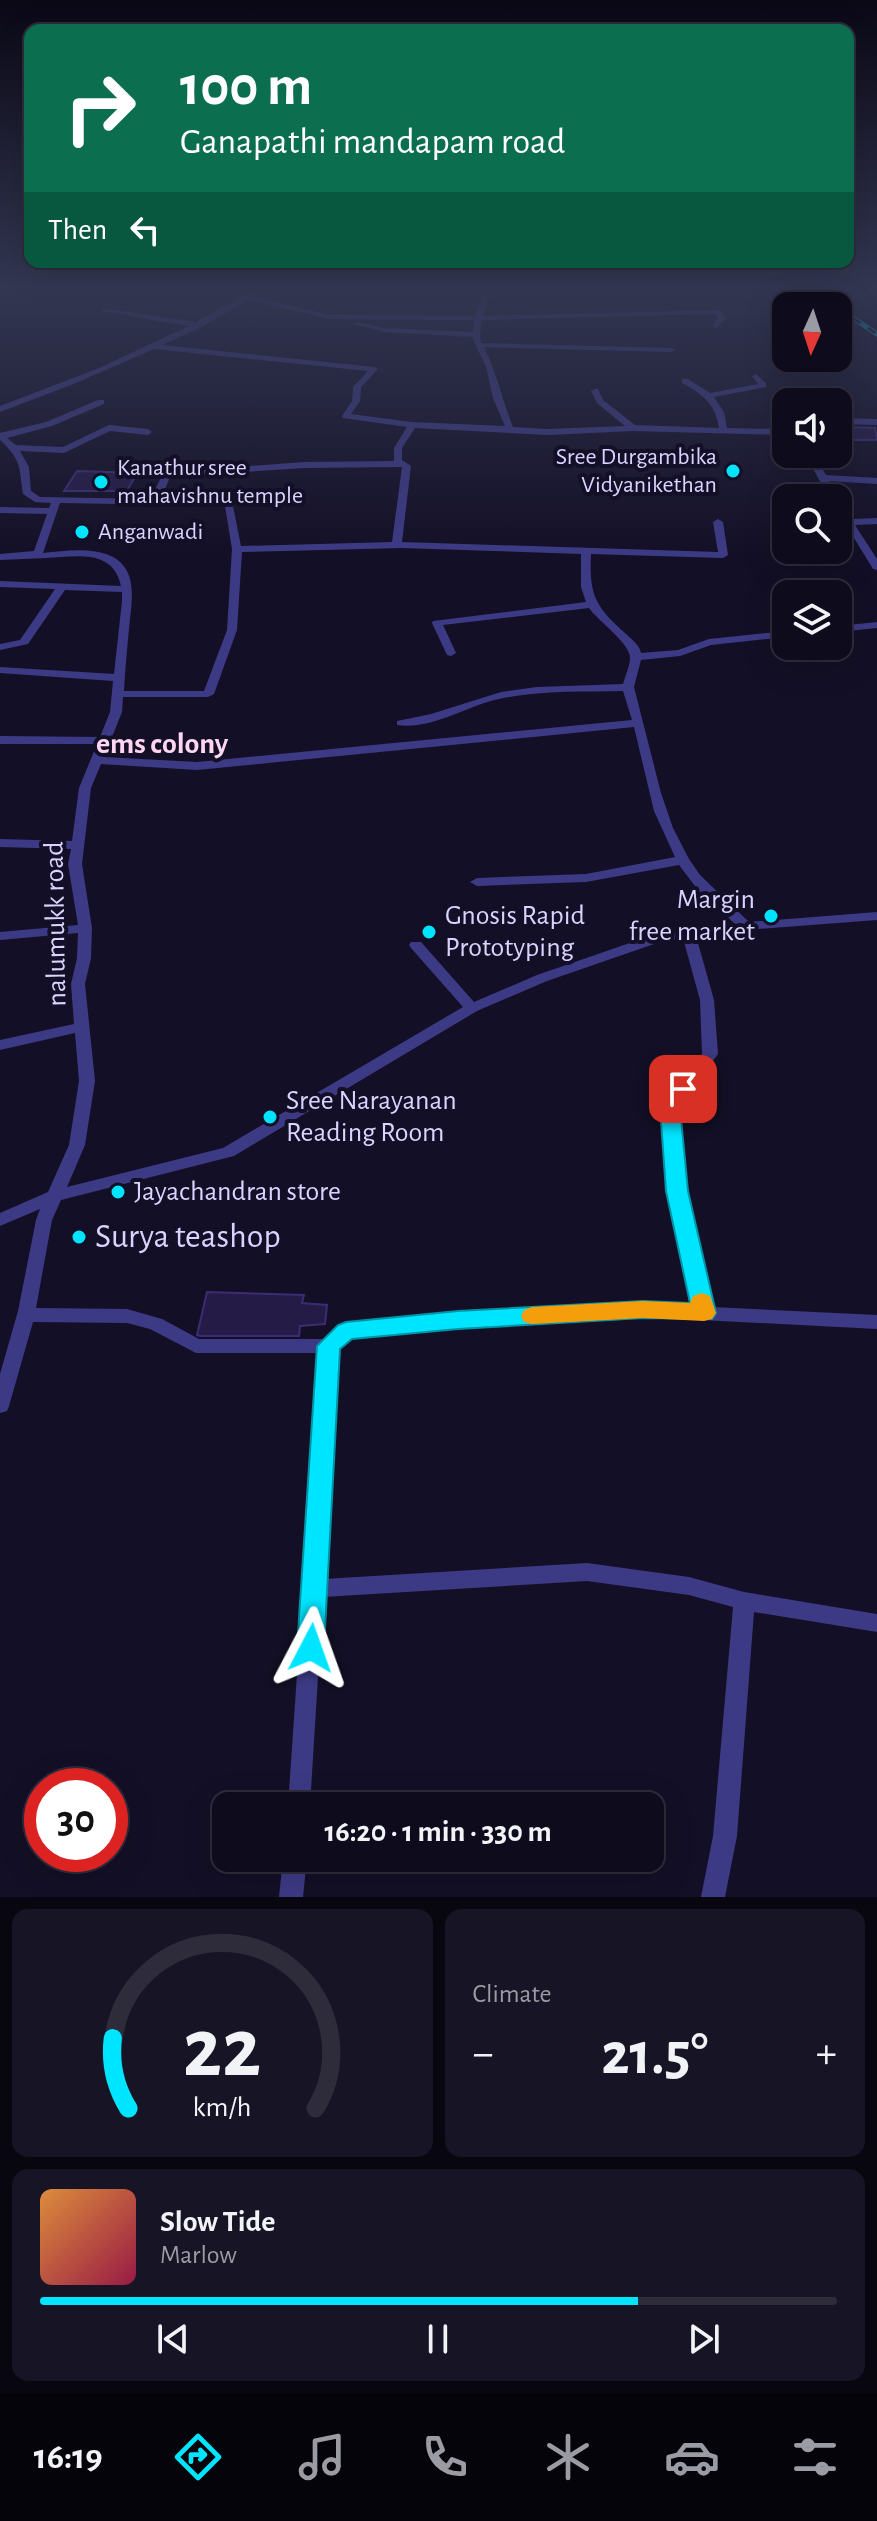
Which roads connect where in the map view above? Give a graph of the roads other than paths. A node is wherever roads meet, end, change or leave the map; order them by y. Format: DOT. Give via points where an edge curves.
graph roads {
  1 [pos="756,376"];
  2 [pos="90,377"];
  3 [pos="367,377"];
  4 [pos="492,377"];
  5 [pos="685,381"];
  6 [pos="595,391"];
  7 [pos="712,395"];
  8 [pos="101,402"];
  9 [pos="0,409"];
  10 [pos="852,421"];
  11 [pos="877,422"];
  12 [pos="412,425"];
  13 [pos="633,428"];
  14 [pos="510,429"];
  15 [pos="723,429"];
  16 [pos="772,431"];
  17 [pos="148,432"];
  18 [pos="0,437"];
  19 [pos="16,448"];
  20 [pos="403,464"];
  21 [pos="817,468"];
  22 [pos="822,478"];
  23 [pos="877,481"];
  24 [pos="826,484"];
  25 [pos="155,501"];
  26 [pos="54,506"];
  27 [pos="0,510"];
  28 [pos="877,521"];
  29 [pos="718,522"];
  30 [pos="852,522"];
  31 [pos="852,530"];
  32 [pos="397,545"];
  33 [pos="237,549"];
  34 [pos="586,553"];
  35 [pos="37,554"];
  36 [pos="0,557"];
  37 [pos="877,567"];
  38 [pos="0,584"];
  39 [pos="62,586"];
  40 [pos="127,589"];
  41 [pos="588,605"];
  42 [pos="877,625"];
  43 [pos="852,628"];
  44 [pos="772,635"];
  45 [pos="0,647"];
  46 [pos="451,653"];
  47 [pos="636,657"];
  48 [pos="0,670"];
  49 [pos="120,678"];
  50 [pos="628,687"];
  51 [pos="119,694"];
  52 [pos="401,723"];
  53 [pos="639,723"];
  54 [pos="0,740"];
  55 [pos="105,741"];
  56 [pos="96,760"];
  57 [pos="0,843"];
  58 [pos="77,845"];
  59 [pos="682,860"];
  60 [pos="477,882"];
  61 [pos="877,916"];
  62 [pos="746,926"];
  63 [pos="85,928"];
  64 [pos="688,933"];
  65 [pos="0,936"];
  66 [pos="416,945"];
  67 [pos="472,1008"];
  68 [pos="82,1027"];
  69 [pos="0,1045"];
  70 [pos="57,1195"];
  71 [pos="0,1220"];
  72 [pos="704,1313"];
  73 [pos="26,1315"];
  74 [pos="877,1322"];
  75 [pos="329,1346"];
  76 [pos="0,1406"];
  77 [pos="315,1589"];
  78 [pos="744,1601"];
  79 [pos="877,1623"];
  80 [pos="300,1792"];
  81 [pos="294,1872"];
  82 [pos="291,1897"];
  83 [pos="713,1897"];
  1 -- 7 [label="street" via="763,385"];
  2 -- 9 [label="street"];
  3 -- 12 [label="street" via="346,416"];
  4 -- 14 [label="street"];
  5 -- 7 [label="street"];
  6 -- 13 [label="street"];
  7 -- 15 [label="street"];
  8 -- 18 [label="street"];
  10 -- 11 [label="street"];
  12 -- 14 [label="street"];
  12 -- 20 [label="street" via="398,448"];
  13 -- 14 [label="street"];
  13 -- 15 [label="street"];
  15 -- 16 [label="street"];
  17 -- 19 [label="street" via="109,428 64,450"];
  18 -- 19 [label="street"];
  19 -- 26 [label="street" via="29,476 26,492"];
  20 -- 25 [label="street" via="167,475"];
  20 -- 32 [label="street" via="407,466"];
  21 -- 22 [label="street"];
  22 -- 23 [label="street"];
  22 -- 24 [label="street"];
  25 -- 26 [label="street"];
  25 -- 33 [label="street" via="229,503"];
  26 -- 27 [label="street"];
  26 -- 35 [label="street"];
  28 -- 30 [label="street"];
  29 -- 34 [label="street" via="723,555"];
  31 -- 37 [label="street"];
  32 -- 33 [label="street"];
  32 -- 34 [label="street" via="575,548"];
  33 -- 51 [label="street" via="232,630 208,694"];
  34 -- 41 [label="street"];
  35 -- 36 [label="street"];
  35 -- 40 [label="street" via="101,554 114,559 126,575"];
  38 -- 39 [label="street"];
  39 -- 40 [label="street"];
  39 -- 45 [label="street" via="24,642"];
  40 -- 49 [label="street, nalumukk road"];
  41 -- 46 [label="street" via="437,623"];
  41 -- 47 [label="street" via="634,647"];
  42 -- 43 [label="street"];
  44 -- 47 [label="street"];
  47 -- 50 [label="street"];
  48 -- 49 [label="street"];
  49 -- 51 [label="street, nalumukk road"];
  50 -- 52 [label="street" via="486,699 436,719"];
  50 -- 53 [label="street"];
  51 -- 55 [label="street, nalumukk road"];
  53 -- 56 [label="street" via="197,766"];
  53 -- 59 [label="street" via="665,822"];
  54 -- 55 [label="street"];
  55 -- 56 [label="street, nalumukk road"];
  56 -- 58 [label="street, nalumukk road" via="85,788"];
  57 -- 58 [label="street"];
  58 -- 63 [label="street, nalumukk road"];
  59 -- 60 [label="street" via="586,878"];
  59 -- 62 [label="street" via="708,893"];
  61 -- 62 [label="street"];
  62 -- 64 [label="street"];
  63 -- 65 [label="street"];
  63 -- 68 [label="street, nalumukk road" via="78,984"];
  64 -- 67 [label="street" via="658,938 542,978"];
  64 -- 72 [label="street" via="705,990 710,1054 670,1107 677,1191"];
  66 -- 67 [label="street"];
  67 -- 70 [label="street" via="228,1152"];
  68 -- 69 [label="street"];
  68 -- 70 [label="street, nalumukk road" via="87,1081 77,1145"];
  70 -- 71 [label="street"];
  70 -- 73 [label="street, nalumukk road" via="44,1220"];
  72 -- 74 [label="street"];
  72 -- 75 [label="street" via="643,1310 458,1320 346,1331"];
  73 -- 75 [label="street" via="127,1316 156,1324 196,1346"];
  73 -- 76 [label="street, nalumukk road"];
  75 -- 77 [label="street"];
  77 -- 78 [label="street" via="587,1572 689,1586"];
  77 -- 80 [label="street"];
  78 -- 79 [label="street"];
  78 -- 83 [label="street" via="725,1836"];
  81 -- 82 [label="street"];
}
